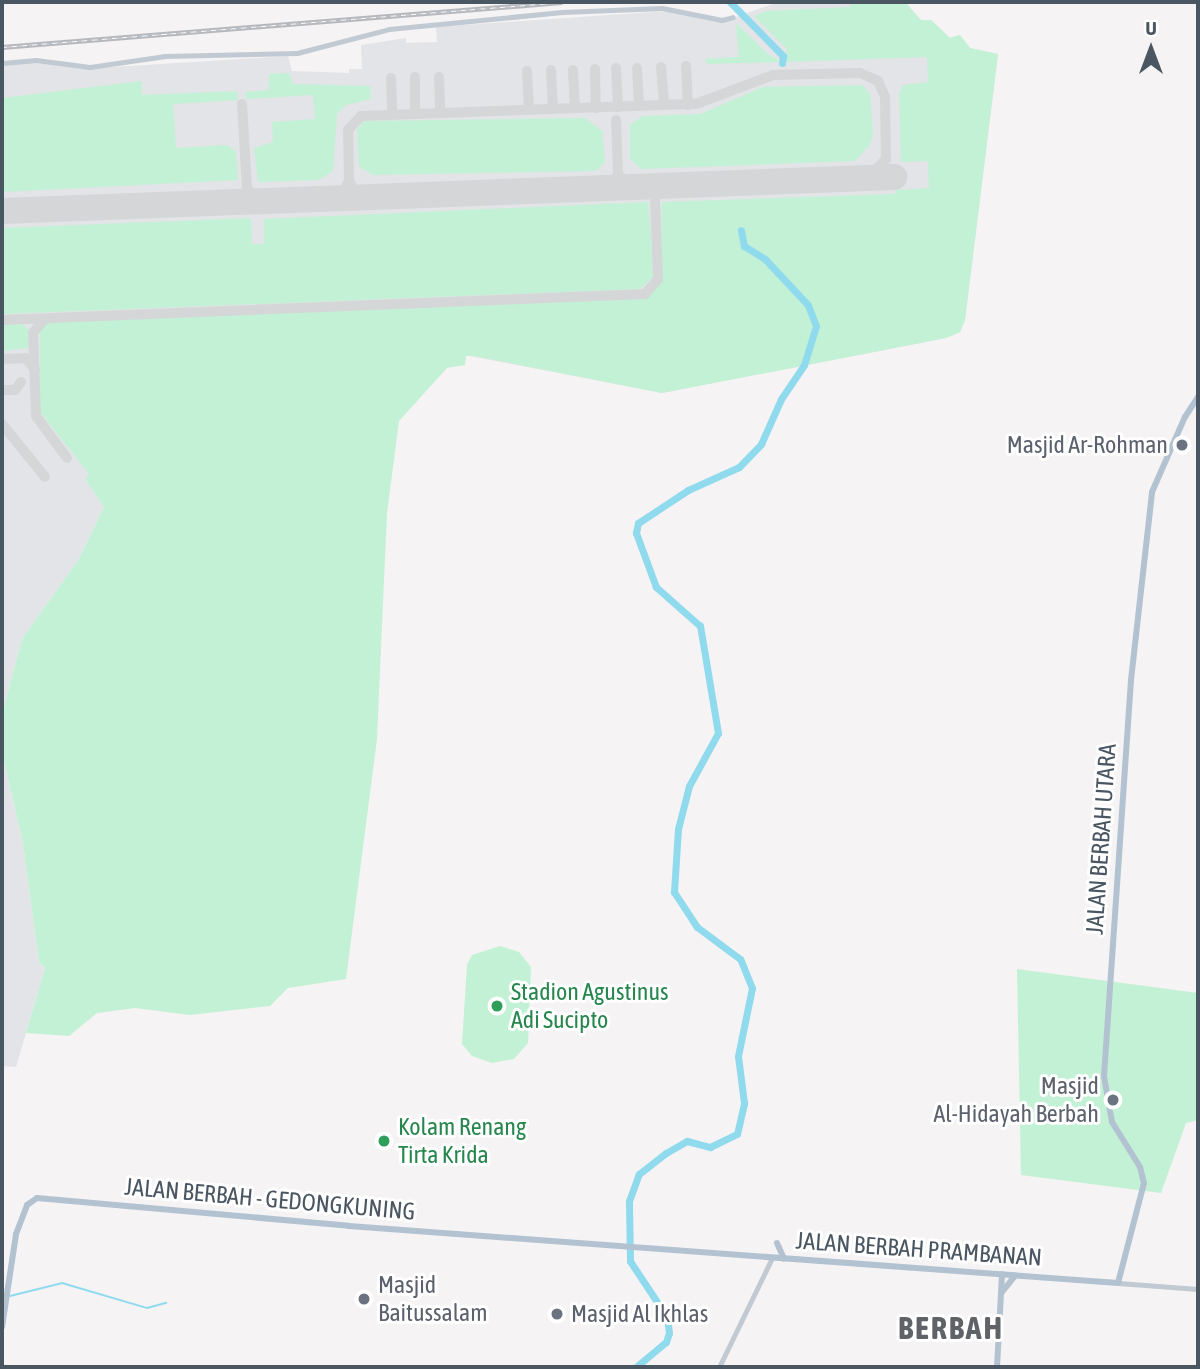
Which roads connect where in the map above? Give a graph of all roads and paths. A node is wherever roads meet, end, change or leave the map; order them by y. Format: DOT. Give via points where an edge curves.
graph roads {
  1 [pos="627,6"];
  2 [pos="733,17"];
  3 [pos="2,63"];
  4 [pos="1198,397"];
  5 [pos="778,1243"];
  6 [pos="638,1247"];
  7 [pos="772,1258"];
  8 [pos="784,1259"];
  9 [pos="1002,1274"];
  10 [pos="1015,1276"];
  11 [pos="1118,1283"];
  12 [pos="1198,1289"];
  13 [pos="1000,1293"];
  14 [pos="2,1327"];
  15 [pos="719,1367"];
  16 [pos="997,1367"];
  1 -- 2 [label="street"];
  1 -- 3 [label="street" via="389,29 297,53 165,56 90,67 36,60"];
  4 -- 11 [label="main road, JALAN BERBAH UTARA" via="1152,492 1132,668 1104,1076 1112,1122 1140,1167 1144,1183"];
  5 -- 8 [label="main road"];
  6 -- 7 [label="main road, JALAN BERBAH PRAMBANAN"];
  6 -- 14 [label="main road, JALAN BERBAH - GEDONGKUNING" via="37,1198 20,1220"];
  7 -- 8 [label="main road, JALAN BERBAH PRAMBANAN"];
  7 -- 15 [label="street"];
  8 -- 9 [label="main road, JALAN BERBAH PRAMBANAN"];
  9 -- 10 [label="main road, JALAN BERBAH PRAMBANAN"];
  9 -- 13 [label="main road"];
  10 -- 11 [label="main road, JALAN BERBAH PRAMBANAN"];
  10 -- 13 [label="main road"];
  11 -- 12 [label="street, JALAN BERBAH PRAMBANAN"];
  13 -- 16 [label="main road"];
}
